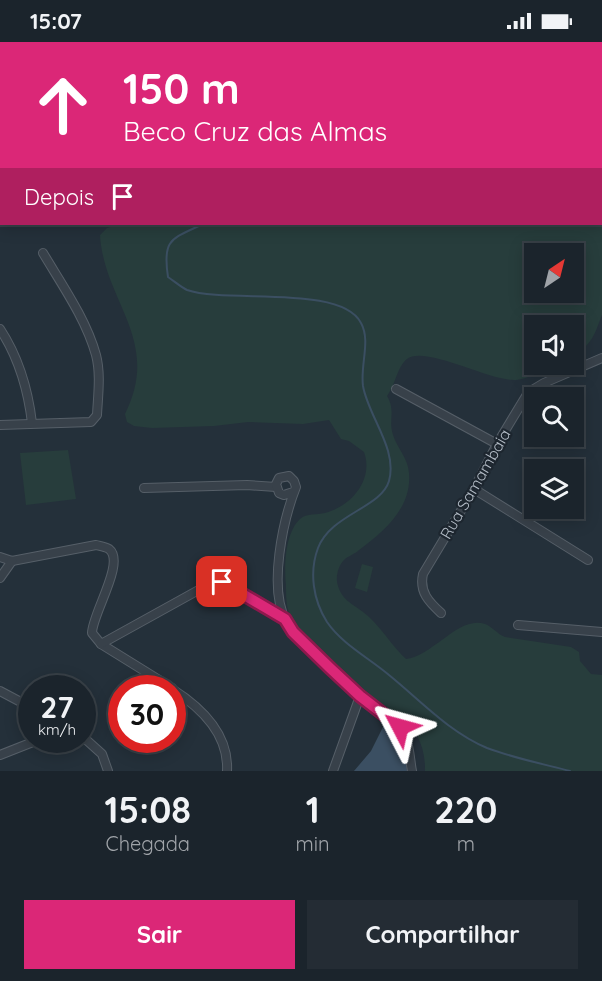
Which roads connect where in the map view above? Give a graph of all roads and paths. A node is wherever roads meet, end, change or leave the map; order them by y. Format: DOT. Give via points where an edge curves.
graph roads {
  1 [pos="43,253"];
  2 [pos="0,329"];
  3 [pos="602,358"];
  4 [pos="396,389"];
  5 [pos="32,423"];
  6 [pos="0,425"];
  7 [pos="497,444"];
  8 [pos="276,487"];
  9 [pos="144,488"];
  10 [pos="474,489"];
  11 [pos="293,492"];
  12 [pos="0,557"];
  13 [pos="588,560"];
  14 [pos="12,561"];
  15 [pos="0,578"];
  16 [pos="441,613"];
  17 [pos="285,619"];
  18 [pos="518,625"];
  19 [pos="602,632"];
  20 [pos="101,645"];
  21 [pos="149,675"];
  22 [pos="0,691"];
  23 [pos="360,696"];
  24 [pos="186,698"];
  25 [pos="18,701"];
  26 [pos="18,748"];
  27 [pos="96,749"];
  28 [pos="0,755"];
  29 [pos="108,771"];
  30 [pos="227,771"];
  31 [pos="333,771"];
  32 [pos="412,771"];
  1 -- 5 [label="street" via="81,318 96,355 97,415 91,422"];
  2 -- 5 [label="street" via="28,392"];
  3 -- 7 [label="street, Rua Samambaia" via="534,389"];
  4 -- 7 [label="street"];
  5 -- 6 [label="street"];
  7 -- 10 [label="street, Rua Samambaia"];
  8 -- 9 [label="street"];
  8 -- 11 [label="street" via="285,495"];
  8 -- 11 [label="street" via="279,478 289,476 295,484"];
  10 -- 13 [label="street"];
  10 -- 16 [label="street, Rua Samambaia" via="423,574 424,593"];
  11 -- 17 [label="street" via="277,580"];
  12 -- 14 [label="street"];
  14 -- 15 [label="street"];
  14 -- 20 [label="street" via="96,545 109,549 115,568 92,626"];
  17 -- 20 [label="street" via="230,586 213,582"];
  17 -- 23 [label="street" via="293,632"];
  18 -- 19 [label="street"];
  20 -- 21 [label="street"];
  22 -- 25 [label="street"];
  23 -- 31 [label="street"];
  23 -- 32 [label="street" via="400,727"];
  24 -- 30 [label="street" via="219,732"];
  26 -- 28 [label="street"];
  27 -- 29 [label="street"];
}
